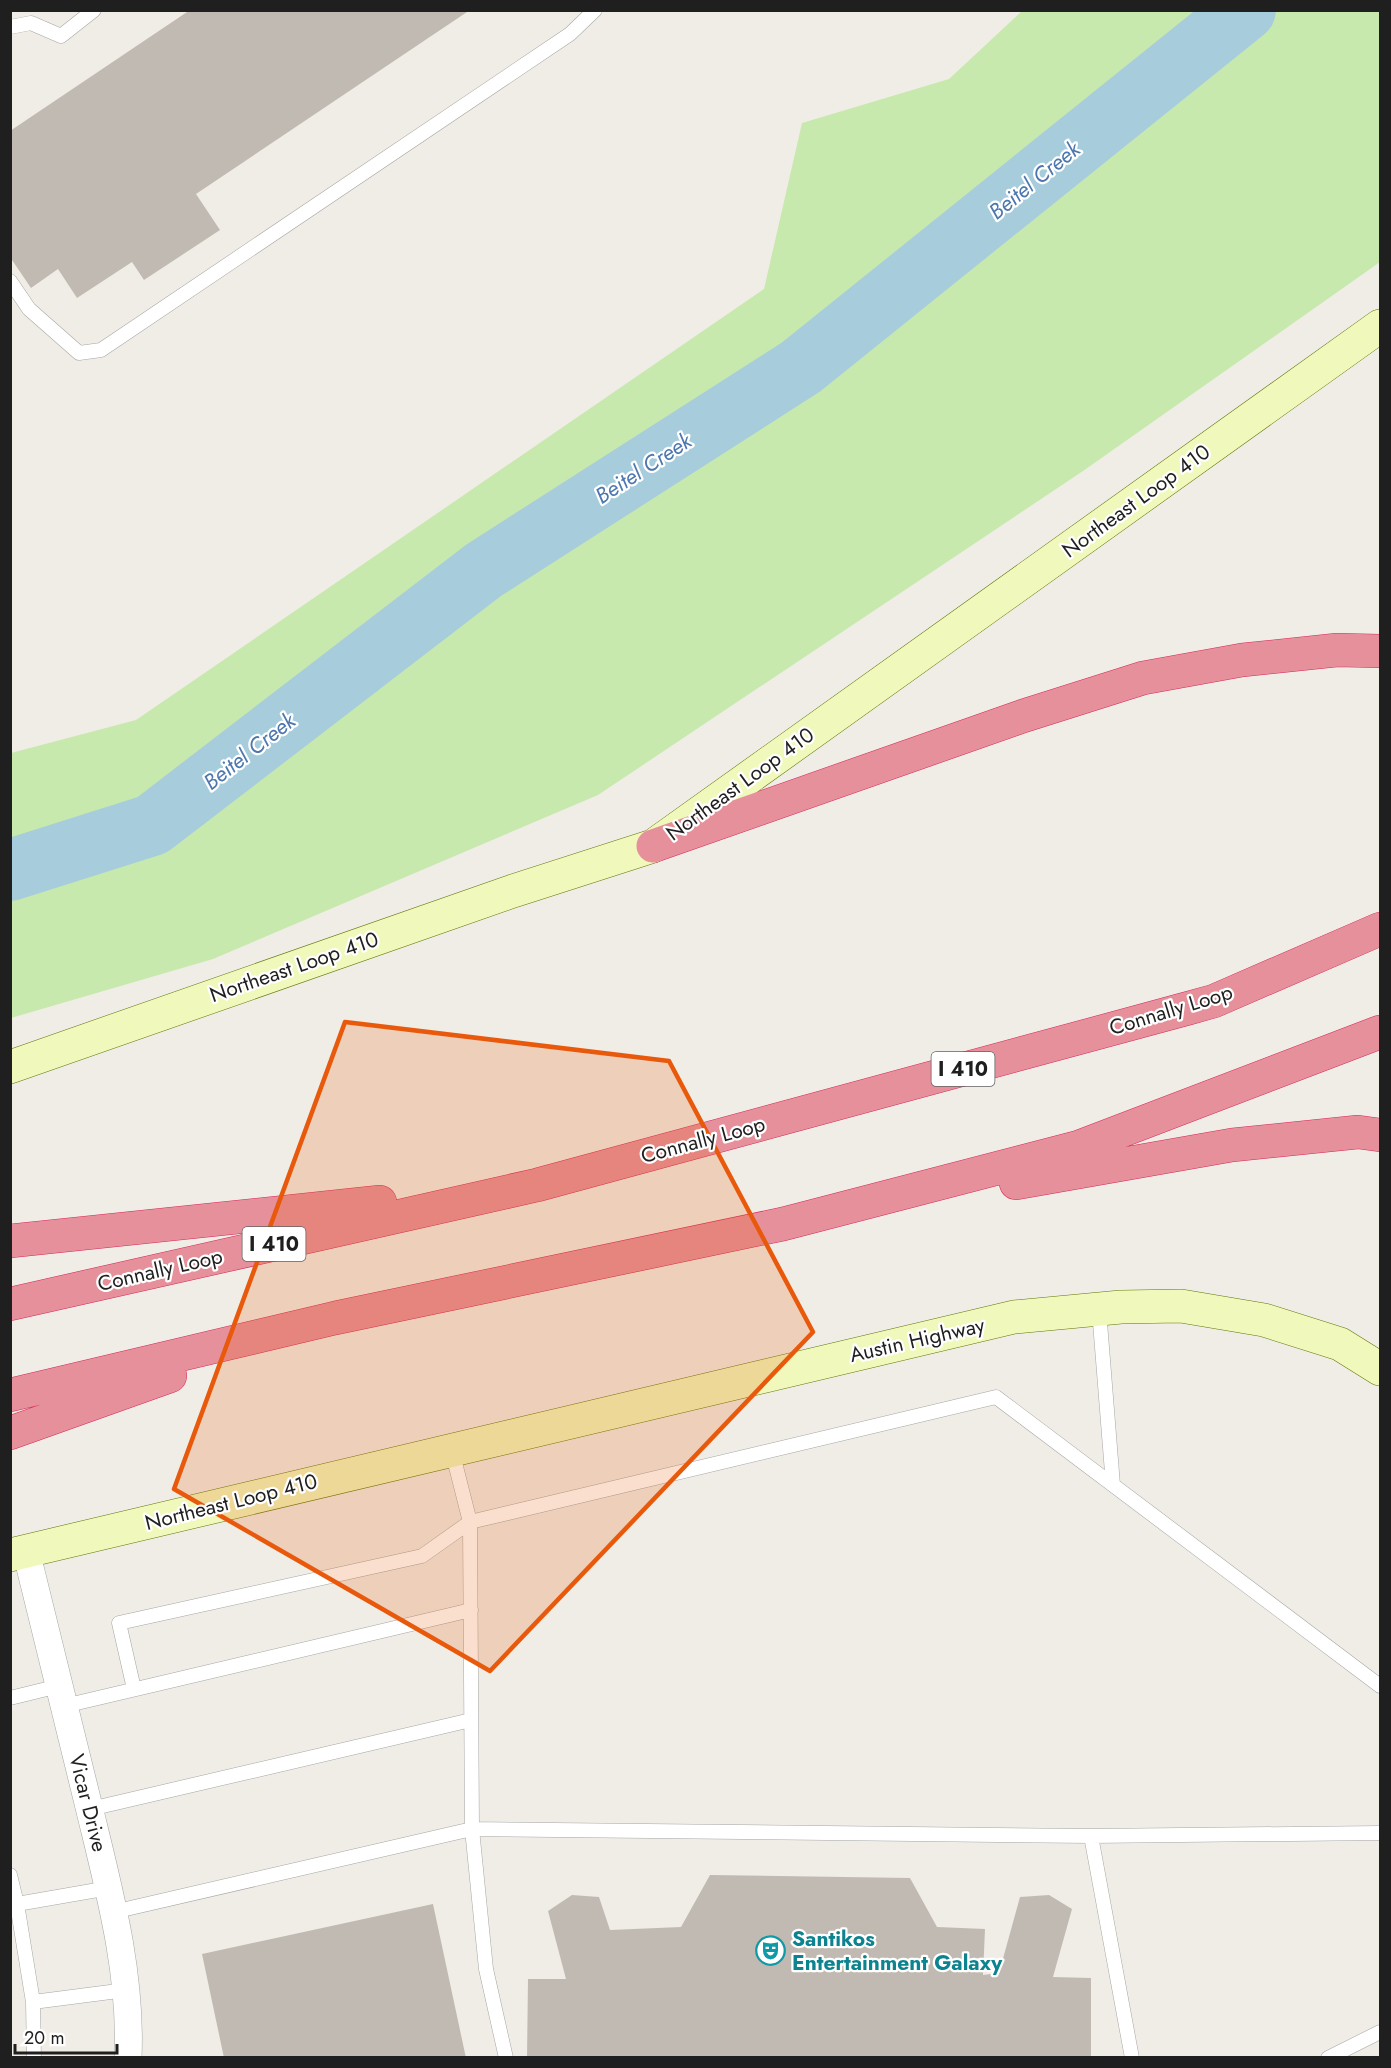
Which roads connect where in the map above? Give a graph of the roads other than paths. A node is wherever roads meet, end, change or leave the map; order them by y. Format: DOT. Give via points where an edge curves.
graph roads {
  1 [pos="94,10"];
  2 [pos="595,10"];
  3 [pos="10,27"];
  4 [pos="10,281"];
  5 [pos="1380,327"];
  6 [pos="1380,651"];
  7 [pos="653,846"];
  8 [pos="1380,929"];
  9 [pos="1380,1032"];
  10 [pos="10,1067"];
  11 [pos="1380,1135"];
  12 [pos="537,1185"];
  13 [pos="783,1224"];
  14 [pos="10,1241"];
  15 [pos="10,1304"];
  16 [pos="1099,1310"];
  17 [pos="335,1318"];
  18 [pos="1380,1369"];
  19 [pos="10,1395"];
  20 [pos="10,1432"];
  21 [pos="451,1449"];
  22 [pos="1113,1485"];
  23 [pos="470,1522"];
  24 [pos="18,1553"];
  25 [pos="471,1610"];
  26 [pos="1380,1686"];
  27 [pos="134,1689"];
  28 [pos="62,1696"];
  29 [pos="10,1698"];
  30 [pos="471,1720"];
  31 [pos="90,1809"];
  32 [pos="472,1829"];
  33 [pos="1380,1833"];
  34 [pos="1091,1836"];
  35 [pos="10,1875"];
  36 [pos="111,1900"];
  37 [pos="17,1904"];
  38 [pos="126,1990"];
  39 [pos="33,2002"];
  40 [pos="1380,2032"];
  41 [pos="34,2058"];
  42 [pos="128,2058"];
  43 [pos="506,2058"];
  44 [pos="1132,2058"];
  45 [pos="1328,2058"];
  1 -- 3 [label="lane" via="61,36 31,24"];
  2 -- 4 [label="lane" via="570,34 101,350 79,353 30,309"];
  5 -- 7 [label="main road, Northeast Loop 410"];
  6 -- 7 [label="highway" via="1337,650 1242,660 1143,678"];
  7 -- 10 [label="main road, Northeast Loop 410"];
  8 -- 12 [label="highway, Connally Loop / I 410" via="1214,1001"];
  9 -- 13 [label="highway" via="1079,1147"];
  11 -- 13 [label="highway" via="1358,1132 1232,1145"];
  12 -- 14 [label="highway"];
  12 -- 15 [label="highway, Connally Loop / I 410"];
  13 -- 17 [label="highway"];
  16 -- 18 [label="main road, Austin Highway" via="1181,1306 1264,1320 1340,1344"];
  16 -- 21 [label="main road, Austin Highway" via="1014,1317"];
  16 -- 22 [label="lane"];
  17 -- 19 [label="highway"];
  17 -- 20 [label="highway"];
  21 -- 23 [label="lane"];
  21 -- 24 [label="main road, Northeast Loop 410"];
  22 -- 23 [label="lane" via="996,1397"];
  22 -- 26 [label="lane"];
  23 -- 25 [label="lane"];
  23 -- 27 [label="lane" via="422,1556 119,1623"];
  24 -- 28 [label="street, Vicar Drive"];
  25 -- 27 [label="lane"];
  25 -- 30 [label="lane"];
  27 -- 28 [label="lane"];
  28 -- 29 [label="lane"];
  28 -- 31 [label="street, Vicar Drive"];
  30 -- 31 [label="lane"];
  30 -- 32 [label="lane"];
  31 -- 36 [label="street, Vicar Drive"];
  32 -- 34 [label="lane"];
  32 -- 36 [label="lane"];
  32 -- 43 [label="lane" via="486,1969"];
  33 -- 34 [label="lane"];
  34 -- 44 [label="lane"];
  35 -- 37 [label="lane"];
  36 -- 37 [label="lane"];
  36 -- 38 [label="street, Vicar Drive"];
  37 -- 39 [label="lane"];
  38 -- 39 [label="lane"];
  38 -- 42 [label="street, Vicar Drive"];
  39 -- 41 [label="lane"];
  40 -- 45 [label="lane"];
}
